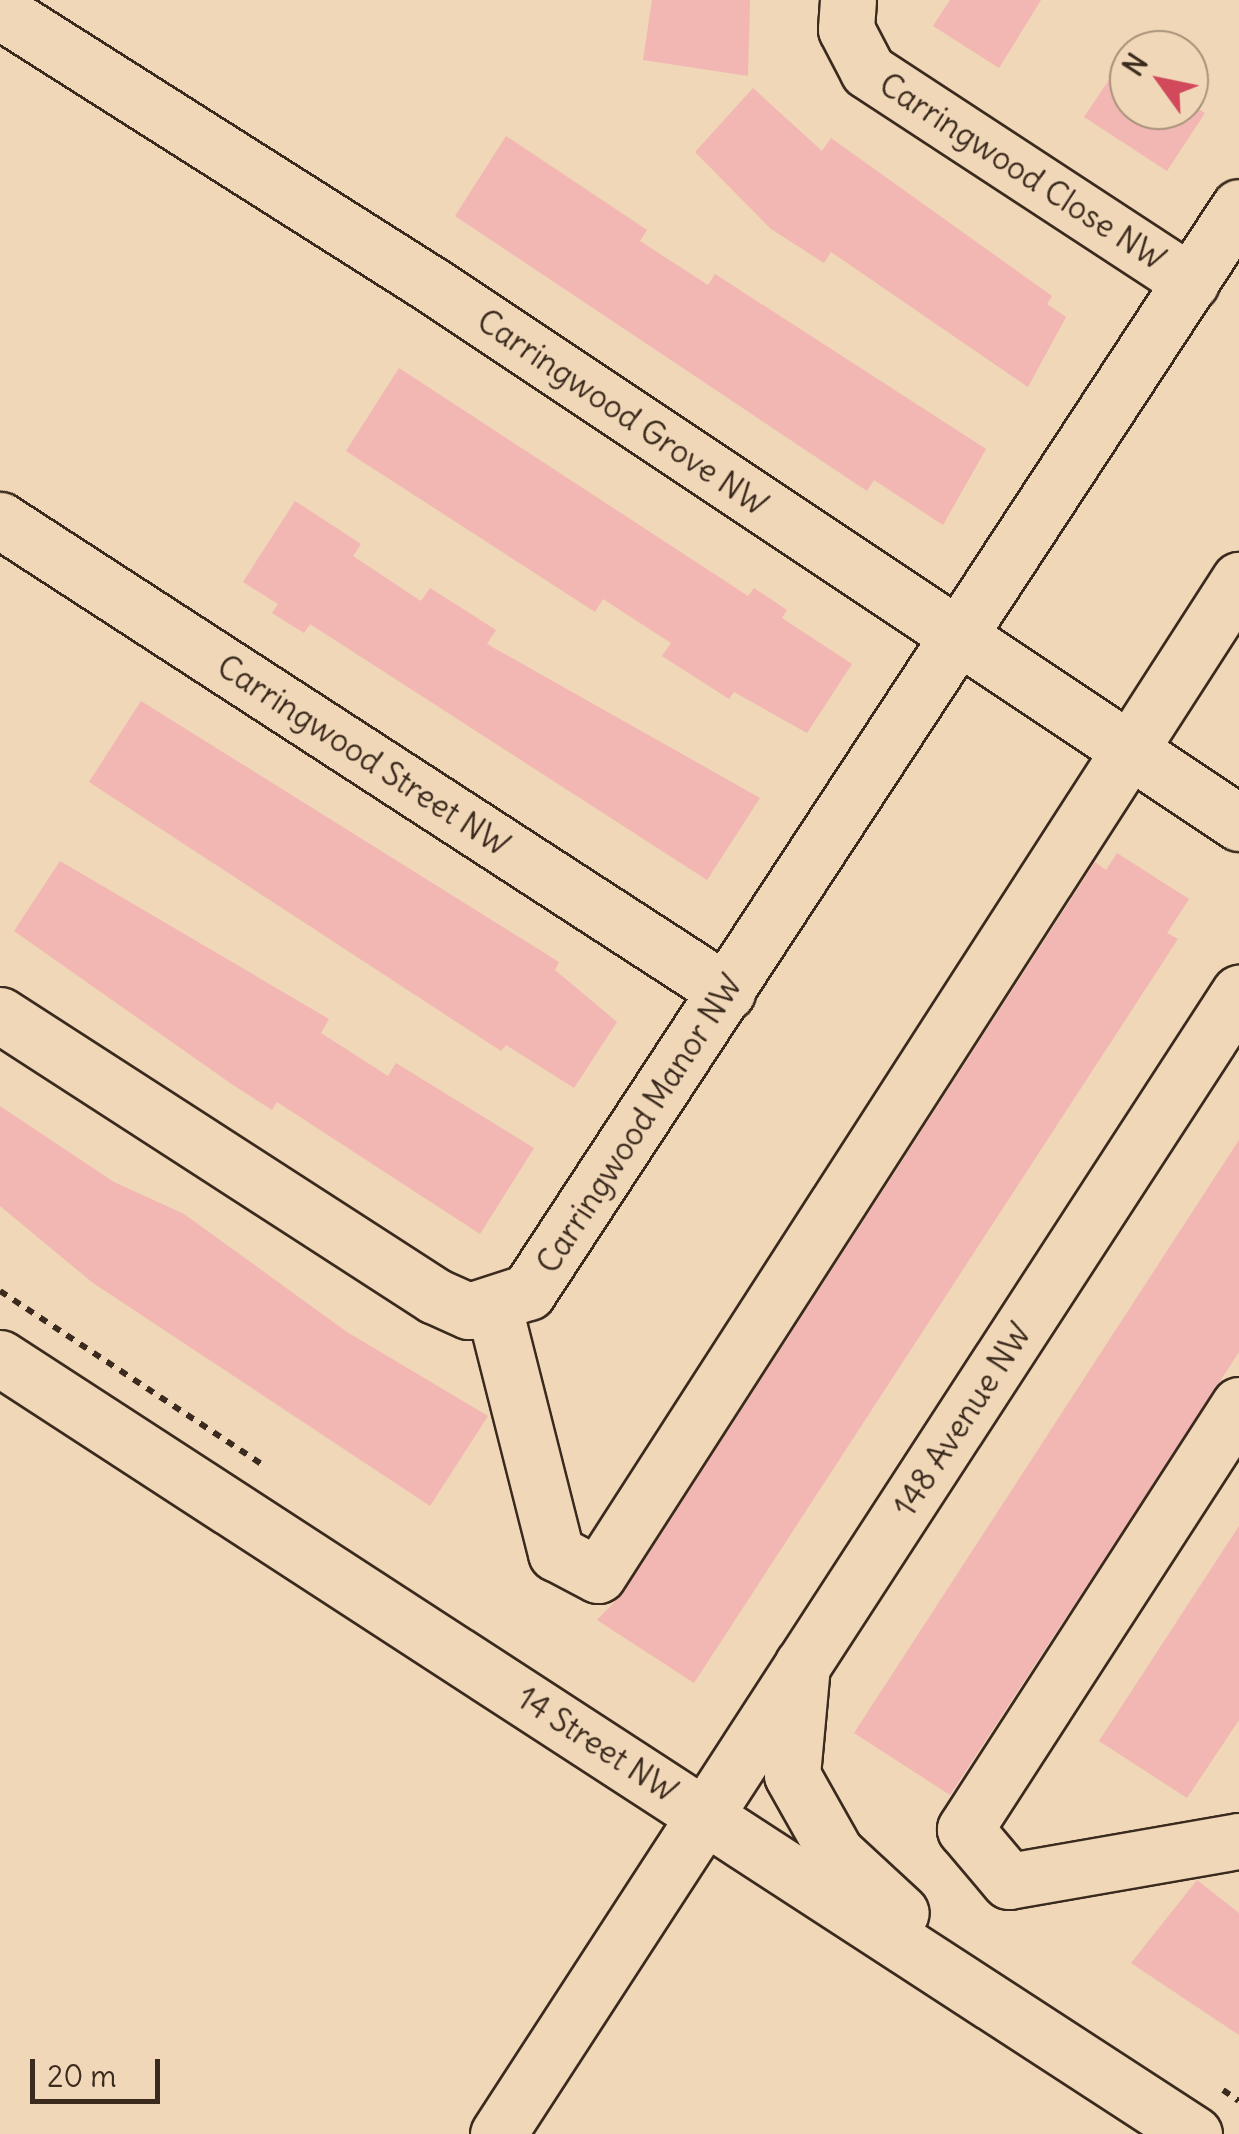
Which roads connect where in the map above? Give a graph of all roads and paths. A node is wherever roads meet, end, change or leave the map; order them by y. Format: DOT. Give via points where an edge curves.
graph roads {
  1 [pos="848,0"];
  2 [pos="0,12"];
  3 [pos="1239,207"];
  4 [pos="1191,282"];
  5 [pos="0,520"];
  6 [pos="1239,580"];
  7 [pos="958,637"];
  8 [pos="1129,751"];
  9 [pos="1239,823"];
  10 [pos="727,992"];
  11 [pos="1239,993"];
  12 [pos="0,1015"];
  13 [pos="494,1308"];
  14 [pos="0,1358"];
  15 [pos="0,1390"];
  16 [pos="1239,1405"];
  17 [pos="802,1665"];
  18 [pos="695,1831"];
  19 [pos="1239,1841"];
  20 [pos="498,2134"];
  21 [pos="1140,2134"];
  22 [pos="1194,2134"];
  1 -- 4 [label="street, Carringwood Close NW" via="846,29 868,71"];
  2 -- 7 [label="street, Carringwood Grove NW"];
  3 -- 4 [label="street, Carringwood Close NW"];
  4 -- 7 [label="street, Carringwood Close NW"];
  5 -- 10 [label="street, Carringwood Street NW"];
  6 -- 8 [label="street"];
  7 -- 8 [label="street, Carringwood Grove NW"];
  7 -- 10 [label="street, Carringwood Manor NW"];
  8 -- 9 [label="street, Carringwood Grove NW"];
  8 -- 13 [label="street" via="598,1575 556,1553"];
  10 -- 13 [label="street, Carringwood Manor NW" via="546,1270 528,1292"];
  11 -- 17 [label="street, 148 Avenue NW"];
  12 -- 13 [label="street" via="434,1296 469,1311"];
  14 -- 18 [label="street, 14 Street NW"];
  15 -- 18 [label="street, 14 Street NW"];
  16 -- 19 [label="street" via="965,1829 1009,1880"];
  17 -- 18 [label="street, 148 Avenue NW"];
  17 -- 22 [label="street" via="792,1774 836,1853 963,1963"];
  18 -- 20 [label="street, 148 Avenue NW"];
  18 -- 21 [label="street, 14 Street NW"];
  18 -- 22 [label="street, 14 Street NW"];
}
